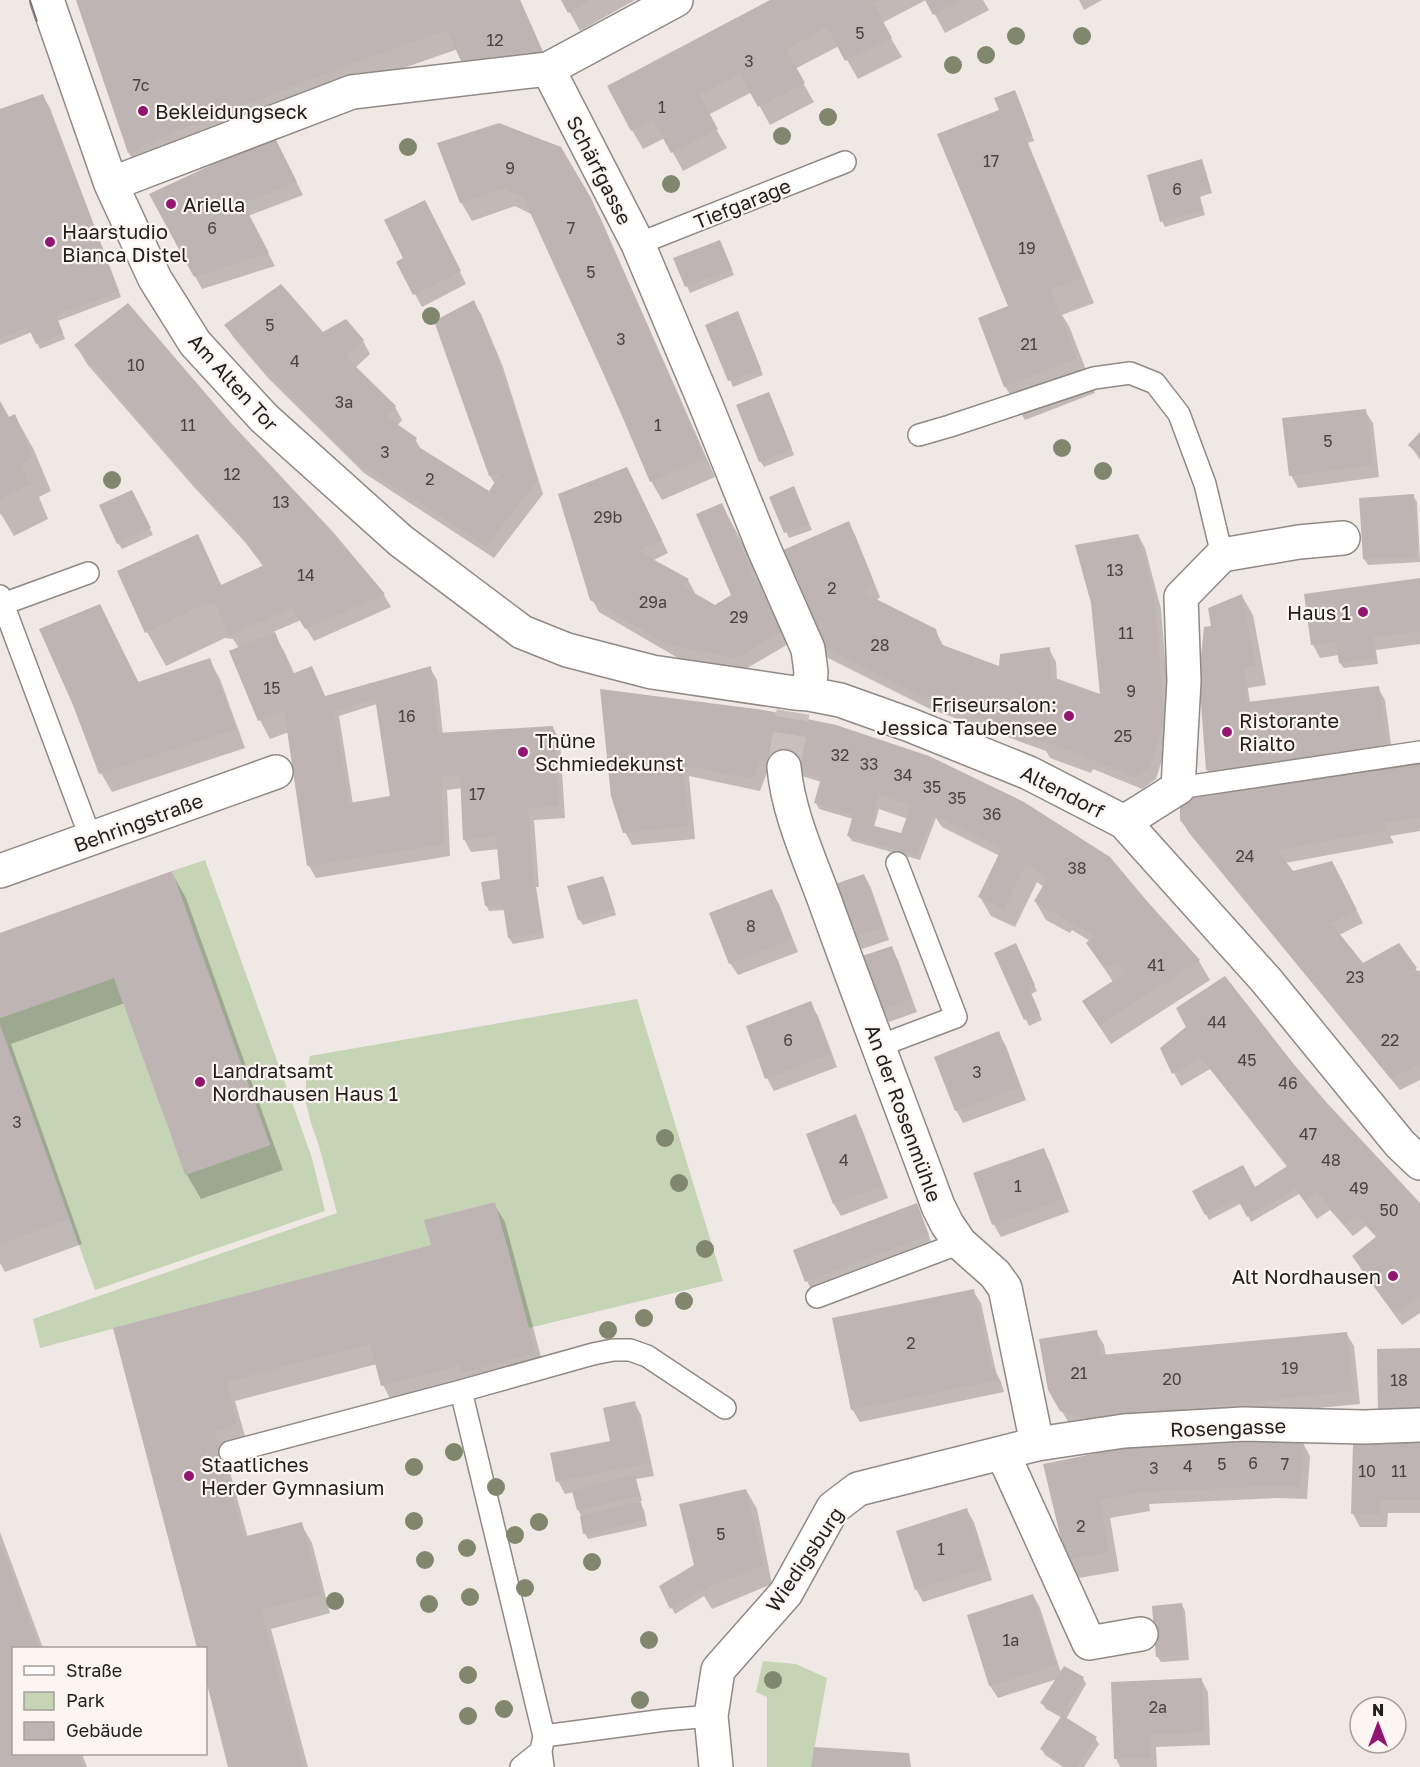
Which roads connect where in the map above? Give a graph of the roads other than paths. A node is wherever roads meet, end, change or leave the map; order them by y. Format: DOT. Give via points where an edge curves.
graph roads {
  1 [pos="47,0"];
  2 [pos="676,0"];
  3 [pos="548,69"];
  4 [pos="845,162"];
  5 [pos="111,184"];
  6 [pos="638,244"];
  7 [pos="919,435"];
  8 [pos="1343,538"];
  9 [pos="1222,555"];
  10 [pos="88,573"];
  11 [pos="2,600"];
  12 [pos="567,650"];
  13 [pos="799,700"];
  14 [pos="1420,752"];
  15 [pos="784,767"];
  16 [pos="276,772"];
  17 [pos="1178,788"];
  18 [pos="1125,822"];
  19 [pos="91,839"];
  20 [pos="897,863"];
  21 [pos="0,871"];
  22 [pos="879,1046"];
  23 [pos="1420,1163"];
  24 [pos="960,1243"];
  25 [pos="817,1296"];
  26 [pos="461,1391"];
  27 [pos="725,1408"];
  28 [pos="1420,1425"];
  29 [pos="1038,1444"];
  30 [pos="230,1452"];
  31 [pos="1003,1454"];
  32 [pos="1141,1634"];
  33 [pos="711,1716"];
  34 [pos="543,1751"];
  35 [pos="521,1767"];
  36 [pos="716,1767"];
  1 -- 5 [label="street, Am Alten Tor"];
  2 -- 3 [label="street"];
  3 -- 5 [label="street" via="352,92"];
  3 -- 6 [label="street, Schärfgasse"];
  4 -- 6 [label="lane, Tiefgarage"];
  5 -- 12 [label="street, Am Alten Tor" via="155,279 195,343 264,418 401,541 522,632"];
  6 -- 13 [label="street, Schärfgasse" via="808,649 811,672"];
  7 -- 9 [label="lane" via="1095,378 1130,373 1155,384 1179,414 1205,484"];
  8 -- 9 [label="street"];
  9 -- 17 [label="street" via="1181,597 1184,681"];
  10 -- 11 [label="lane"];
  11 -- 19 [label="lane"];
  12 -- 13 [label="street, Altendorf" via="652,672"];
  13 -- 18 [label="street, Altendorf" via="840,700 890,718 1029,773"];
  14 -- 17 [label="lane"];
  15 -- 22 [label="street, An der Rosenmühle" via="796,820"];
  16 -- 19 [label="street, Behringstraße"];
  17 -- 18 [label="street"];
  18 -- 23 [label="street, Altendorf" via="1266,980 1400,1144"];
  19 -- 21 [label="street, Behringstraße"];
  20 -- 22 [label="lane" via="956,1017"];
  22 -- 24 [label="street, An der Rosenmühle" via="938,1206"];
  24 -- 25 [label="lane"];
  24 -- 29 [label="street, An der Rosenmühle" via="1005,1288"];
  26 -- 27 [label="lane" via="593,1354 630,1350 647,1356"];
  26 -- 30 [label="lane"];
  26 -- 34 [label="lane"];
  28 -- 29 [label="street, Rosengasse" via="1243,1424 1125,1431"];
  29 -- 31 [label="street, Wiedigsburg"];
  31 -- 32 [label="street" via="1089,1643"];
  31 -- 33 [label="street, Wiedigsburg" via="858,1489 833,1508 786,1593 718,1670"];
  33 -- 34 [label="lane" via="665,1720"];
  33 -- 36 [label="street, Wiedigsburg"];
  34 -- 35 [label="lane"];
}
